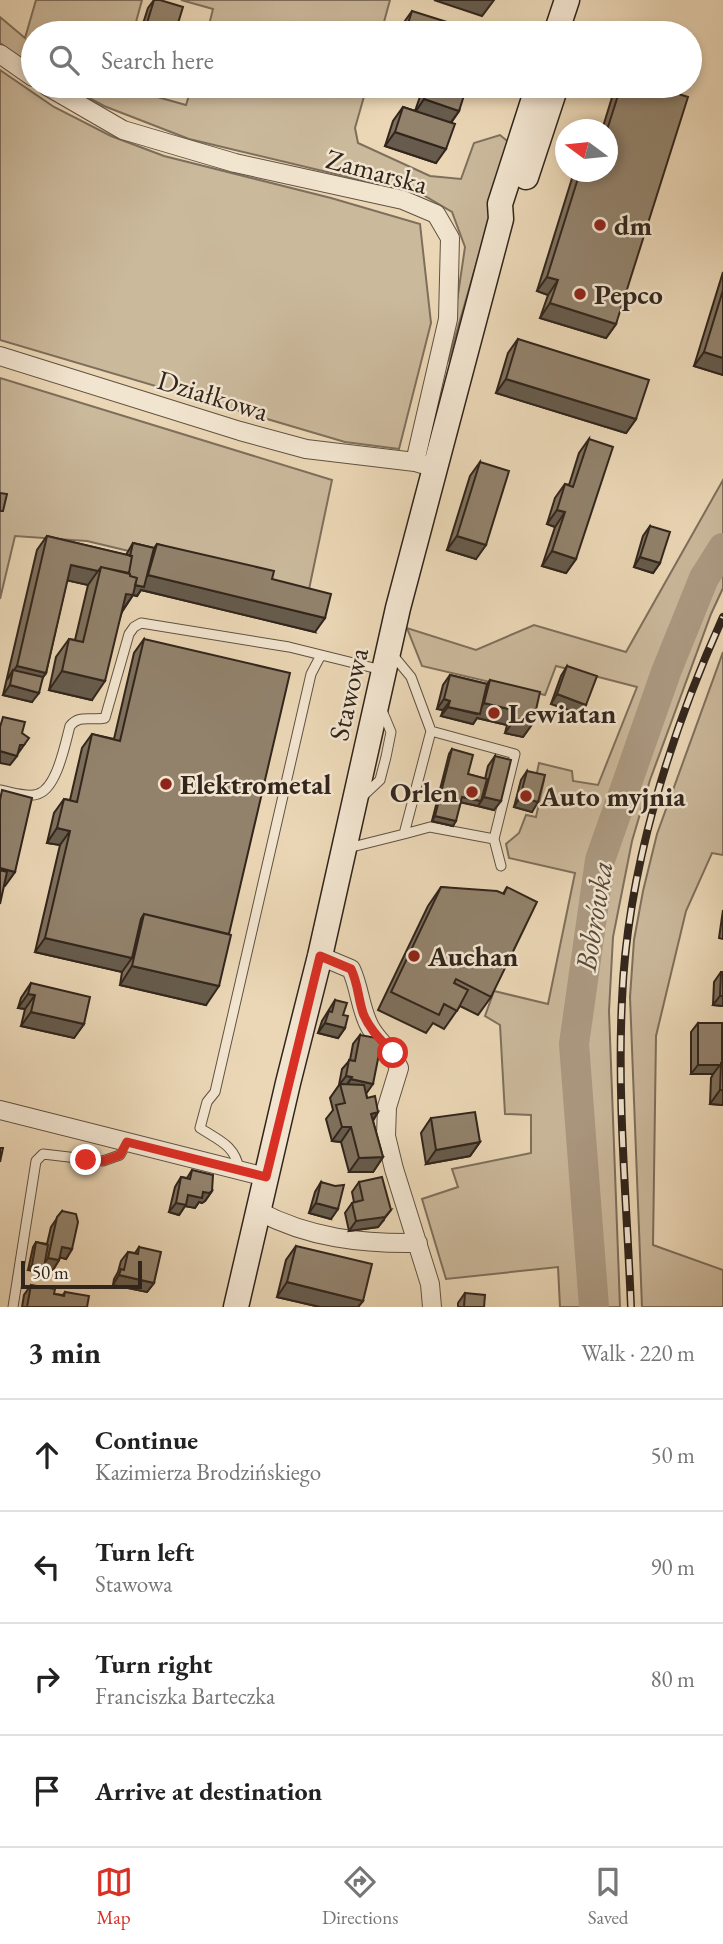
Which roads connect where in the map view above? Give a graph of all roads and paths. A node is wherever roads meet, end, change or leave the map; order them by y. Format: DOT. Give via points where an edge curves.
graph roads {
  1 [pos="0,54"];
  2 [pos="21,69"];
  3 [pos="68,98"];
  4 [pos="534,98"];
  5 [pos="552,98"];
  6 [pos="500,219"];
  7 [pos="0,356"];
  8 [pos="425,465"];
  9 [pos="321,655"];
  10 [pos="387,660"];
  11 [pos="431,731"];
  12 [pos="0,790"];
  13 [pos="404,834"];
  14 [pos="494,839"];
  15 [pos="342,850"];
  16 [pos="501,866"];
  17 [pos="320,956"];
  18 [pos="0,1110"];
  19 [pos="127,1142"];
  20 [pos="239,1169"];
  21 [pos="266,1177"];
  22 [pos="258,1211"];
  23 [pos="418,1243"];
  24 [pos="13,1307"];
  25 [pos="236,1307"];
  26 [pos="432,1307"];
  1 -- 2 [label="street"];
  3 -- 8 [label="street, Zamarska" via="123,130 235,163 403,200 436,214 450,238 448,319"];
  4 -- 6 [label="street, Stawowa" via="500,204"];
  5 -- 6 [label="street, Stawowa" via="527,174"];
  6 -- 8 [label="street, Stawowa"];
  7 -- 8 [label="street, Działkowa" via="306,449"];
  8 -- 10 [label="street, Stawowa"];
  9 -- 10 [label="lane"];
  9 -- 12 [label="lane" via="142,623 128,634 105,718 74,720 46,790 36,796"];
  9 -- 20 [label="lane" via="311,674 215,1092 207,1102 200,1128 230,1148"];
  10 -- 11 [label="lane" via="411,677"];
  10 -- 15 [label="street, Stawowa"];
  11 -- 13 [label="lane"];
  11 -- 14 [label="lane" via="515,754"];
  13 -- 14 [label="lane" via="430,827"];
  13 -- 15 [label="lane"];
  14 -- 16 [label="lane"];
  15 -- 17 [label="street, Stawowa"];
  17 -- 21 [label="street, Stawowa"];
  17 -- 23 [label="street" via="351,969 362,1012 399,1068 387,1107 386,1136"];
  18 -- 19 [label="street"];
  19 -- 20 [label="street"];
  19 -- 24 [label="lane" via="120,1155 103,1161 43,1154 36,1161"];
  20 -- 21 [label="street"];
  21 -- 22 [label="street, Stawowa"];
  22 -- 23 [label="street" via="319,1236"];
  22 -- 25 [label="street, Stawowa"];
  23 -- 26 [label="street"];
}
